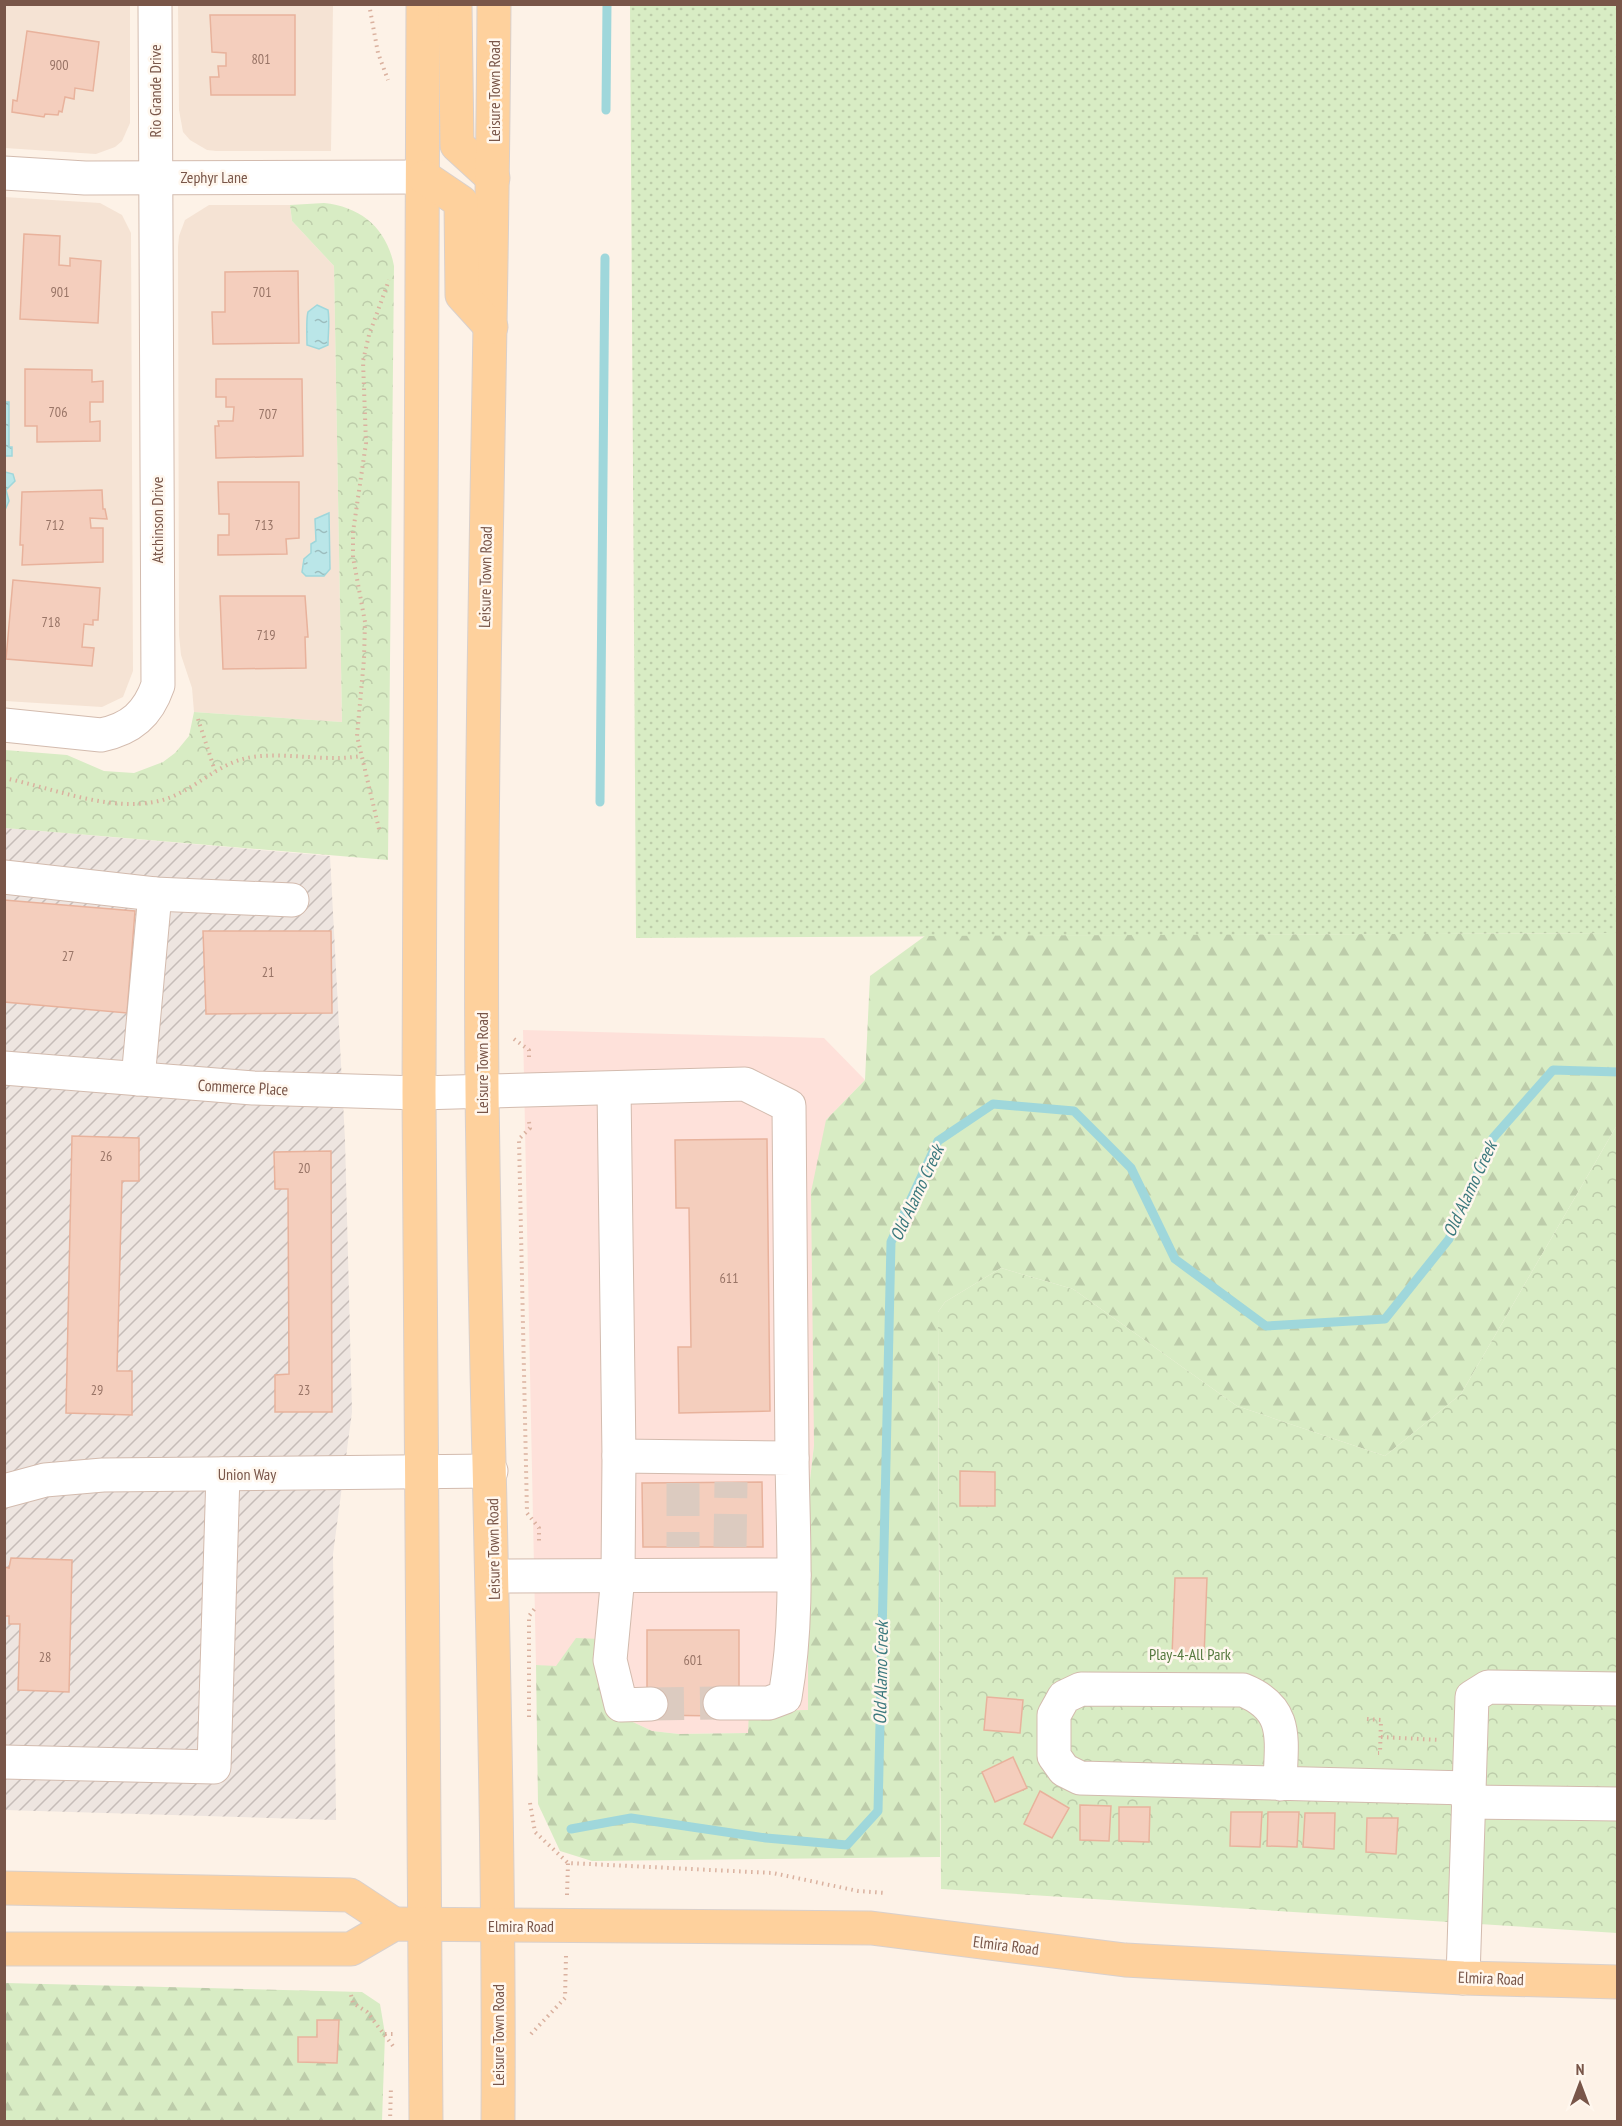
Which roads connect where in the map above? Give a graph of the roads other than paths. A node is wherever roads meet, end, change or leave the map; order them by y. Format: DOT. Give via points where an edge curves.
graph roads {
  1 [pos="154,4"];
  2 [pos="423,4"];
  3 [pos="455,4"];
  4 [pos="494,4"];
  5 [pos="4,173"];
  6 [pos="155,177"];
  7 [pos="424,177"];
  8 [pos="493,178"];
  9 [pos="491,327"];
  10 [pos="4,725"];
  11 [pos="4,877"];
  12 [pos="155,894"];
  13 [pos="292,900"];
  14 [pos="4,1068"];
  15 [pos="138,1079"];
  16 [pos="614,1089"];
  17 [pos="482,1092"];
  18 [pos="419,1093"];
  19 [pos="619,1456"];
  20 [pos="792,1458"];
  21 [pos="490,1471"];
  22 [pos="422,1473"];
  23 [pos="223,1474"];
  24 [pos="4,1491"];
  25 [pos="494,1575"];
  26 [pos="794,1575"];
  27 [pos="618,1576"];
  28 [pos="1617,1689"];
  29 [pos="720,1703"];
  30 [pos="651,1704"];
  31 [pos="4,1762"];
  32 [pos="1280,1784"];
  33 [pos="1468,1795"];
  34 [pos="1617,1804"];
  35 [pos="4,1888"];
  36 [pos="409,1924"];
  37 [pos="499,1926"];
  38 [pos="4,1949"];
  39 [pos="1463,1978"];
  40 [pos="1617,1982"];
  41 [pos="426,2121"];
  42 [pos="498,2121"];
  1 -- 6 [label="street, Rio Grande Drive"];
  2 -- 7 [label="main road"];
  3 -- 8 [label="main road" via="457,145"];
  4 -- 8 [label="main road, Leisure Town Road"];
  5 -- 6 [label="street, Zephyr Lane"];
  6 -- 7 [label="street, Zephyr Lane"];
  6 -- 10 [label="street, Atchinson Drive" via="158,685 142,716 115,732 101,735"];
  7 -- 9 [label="main road" via="461,202 462,295"];
  7 -- 18 [label="main road"];
  8 -- 9 [label="main road, Leisure Town Road"];
  9 -- 17 [label="main road, Leisure Town Road" via="481,752"];
  11 -- 12 [label="street"];
  12 -- 13 [label="street"];
  12 -- 15 [label="street"];
  14 -- 15 [label="street, Commerce Place"];
  15 -- 18 [label="street, Commerce Place" via="253,1088"];
  16 -- 17 [label="street, Commerce Place"];
  16 -- 19 [label="street"];
  16 -- 20 [label="street, Commerce Place" via="745,1084 789,1106"];
  17 -- 18 [label="street, Commerce Place"];
  17 -- 21 [label="main road, Leisure Town Road"];
  18 -- 22 [label="main road"];
  19 -- 20 [label="street" via="683,1470 731,1470"];
  19 -- 27 [label="street"];
  20 -- 26 [label="street"];
  21 -- 22 [label="street, Union Way"];
  21 -- 25 [label="main road, Leisure Town Road"];
  22 -- 23 [label="street, Union Way"];
  22 -- 36 [label="main road"];
  23 -- 24 [label="street, Union Way" via="103,1475 45,1480"];
  23 -- 31 [label="street" via="214,1767"];
  25 -- 27 [label="street"];
  25 -- 37 [label="main road, Leisure Town Road"];
  26 -- 27 [label="street" via="730,1561 683,1562"];
  26 -- 29 [label="street" via="791,1665 785,1697 769,1702"];
  27 -- 30 [label="street" via="610,1659 621,1705"];
  28 -- 33 [label="street" via="1488,1687 1472,1697"];
  32 -- 32 [label="street" via="1080,1778 1064,1770 1054,1756 1054,1714 1064,1697 1081,1689 1243,1690 1262,1698 1275,1711 1281,1729"];
  32 -- 33 [label="street"];
  33 -- 34 [label="street"];
  33 -- 39 [label="street"];
  35 -- 36 [label="main road" via="350,1894"];
  36 -- 37 [label="main road, Elmira Road"];
  36 -- 38 [label="main road" via="351,1949"];
  36 -- 41 [label="main road"];
  37 -- 39 [label="main road, Elmira Road" via="871,1928 1125,1960"];
  37 -- 42 [label="main road, Leisure Town Road"];
  39 -- 40 [label="main road, Elmira Road"];
}
